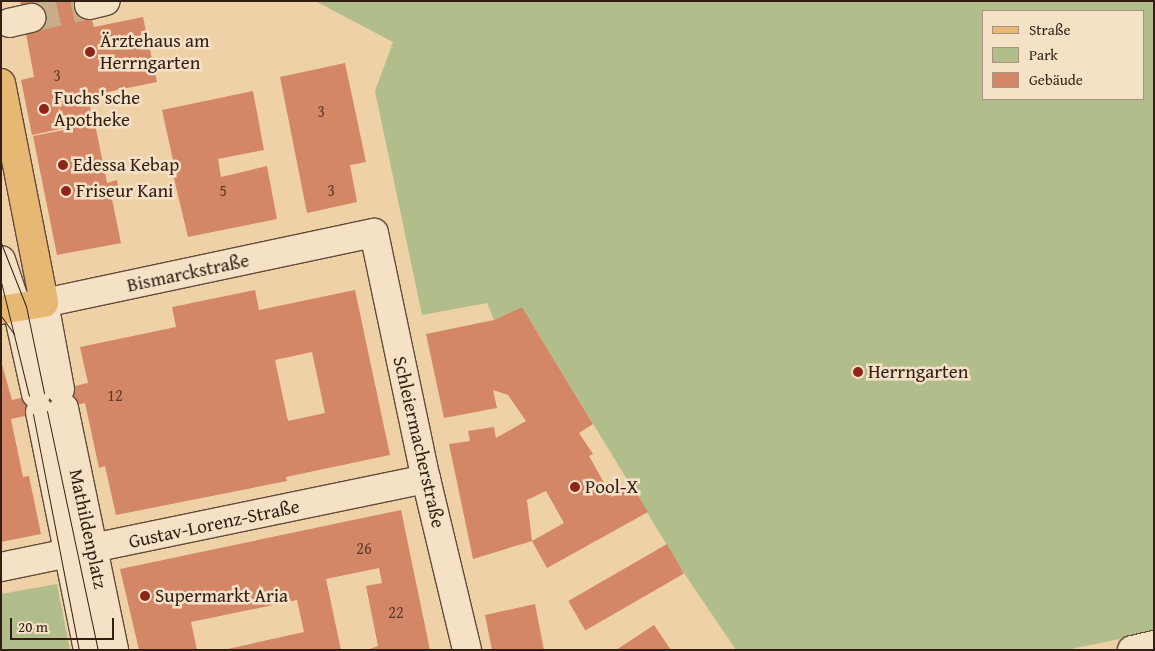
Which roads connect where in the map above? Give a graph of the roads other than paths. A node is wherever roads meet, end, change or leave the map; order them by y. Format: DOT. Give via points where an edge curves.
graph roads {
  1 [pos="1,83"];
  2 [pos="374,233"];
  3 [pos="1,260"];
  4 [pos="44,303"];
  5 [pos="6,308"];
  6 [pos="50,401"];
  7 [pos="426,478"];
  8 [pos="80,552"];
  9 [pos="1,567"];
  10 [pos="1154,645"];
  11 [pos="88,650"];
  12 [pos="114,650"];
  13 [pos="468,650"];
  14 [pos="1132,650"];
  1 -- 4 [label="main road"];
  2 -- 4 [label="street, Bismarckstraße"];
  2 -- 7 [label="street, Schleiermacherstraße"];
  3 -- 5 [label="street"];
  4 -- 5 [label="main road, Bismarckstraße"];
  4 -- 6 [label="street, Mathildenplatz"];
  5 -- 6 [label="street, Mathildenplatz" via="24,337"];
  6 -- 8 [label="street, Mathildenplatz"];
  7 -- 8 [label="street, Gustav-Lorenz-Straße"];
  7 -- 13 [label="street, Schleiermacherstraße"];
  8 -- 9 [label="street, Gustav-Lorenz-Straße"];
  8 -- 11 [label="street, Mathildenplatz"];
  8 -- 12 [label="street, Mathildenplatz"];
  10 -- 14 [label="street"];
}
